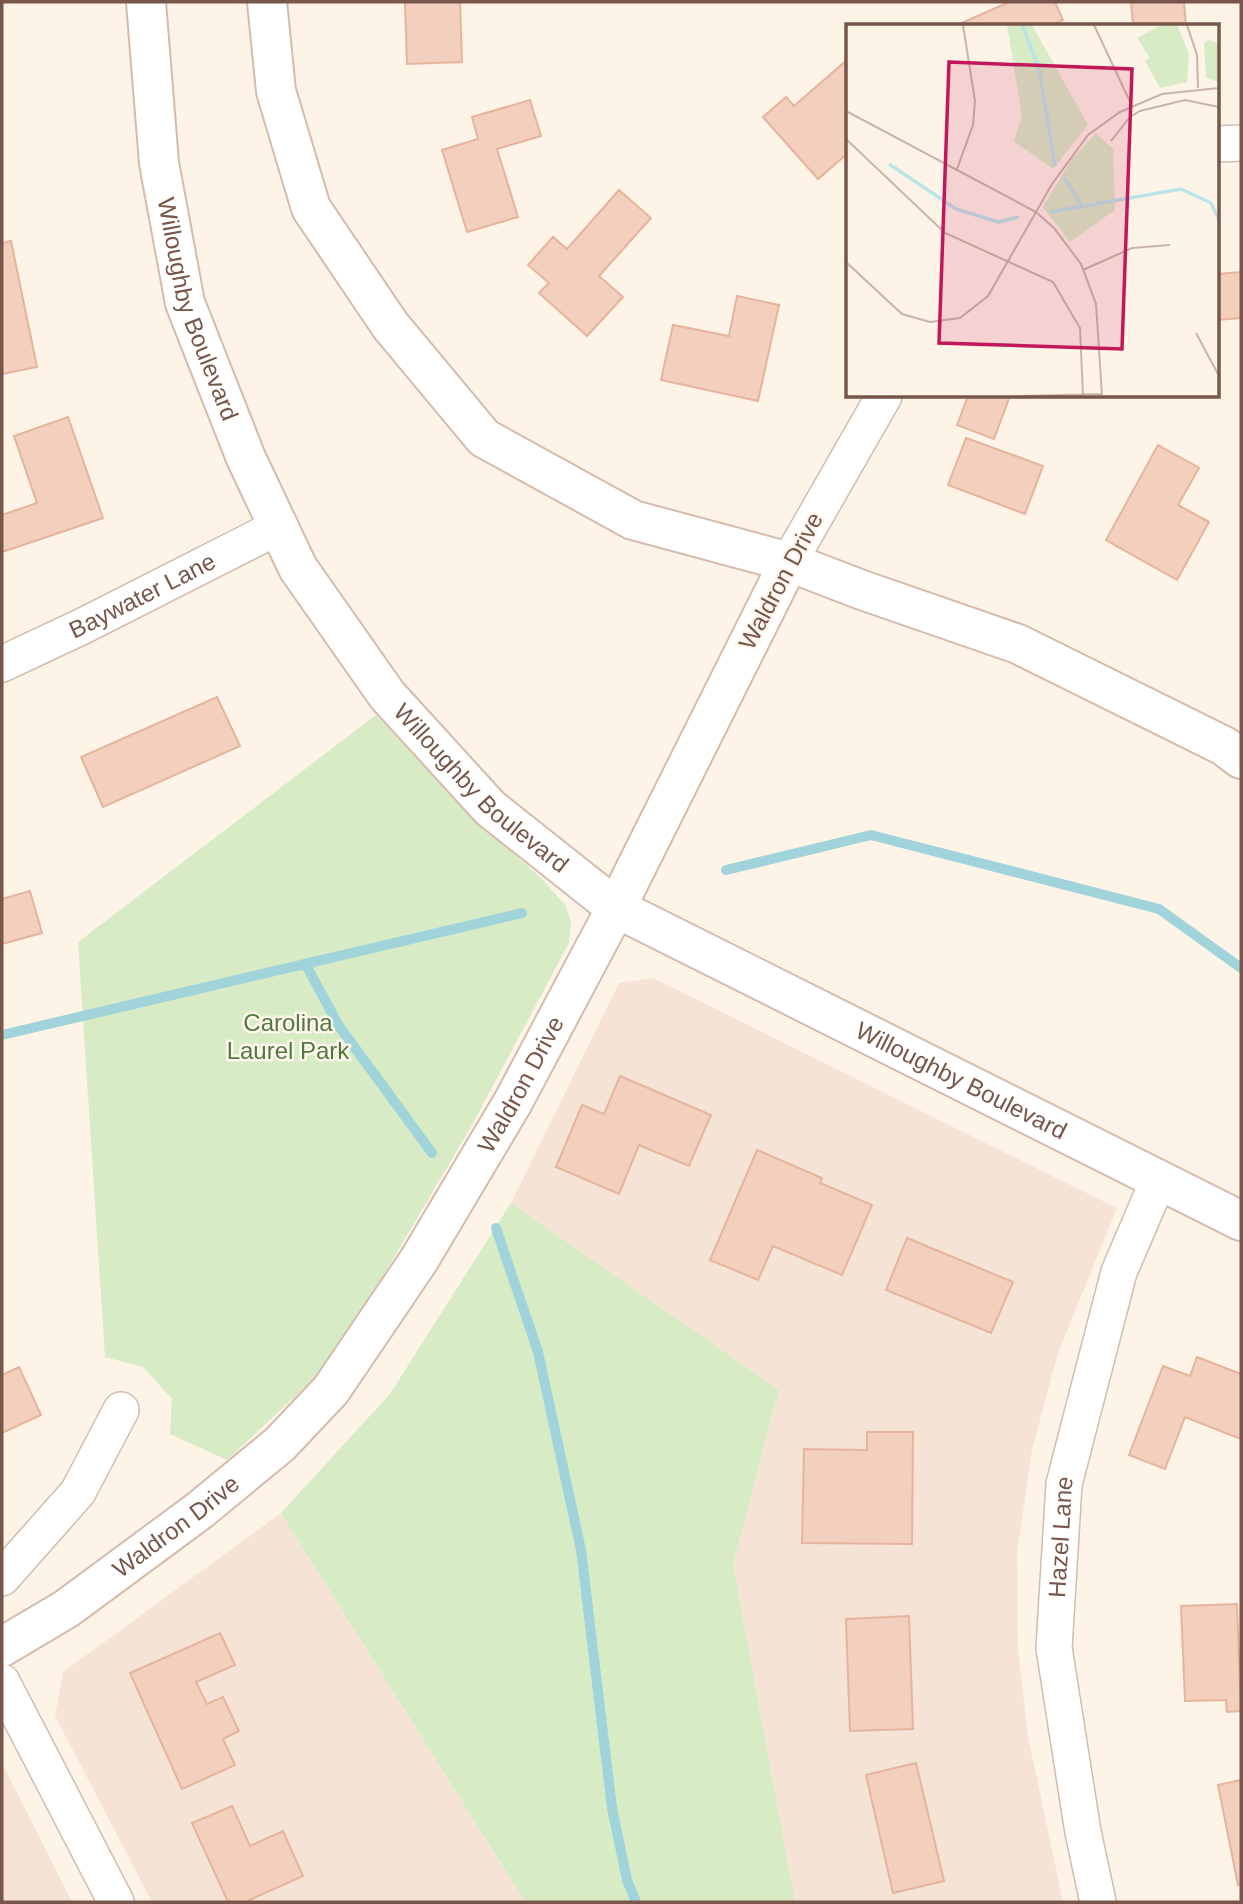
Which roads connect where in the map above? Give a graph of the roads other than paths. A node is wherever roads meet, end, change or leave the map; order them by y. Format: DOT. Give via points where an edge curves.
graph roads {
  1 [pos="146,2"];
  2 [pos="267,2"];
  3 [pos="1241,143"];
  4 [pos="1218,144"];
  5 [pos="883,397"];
  6 [pos="280,526"];
  7 [pos="789,562"];
  8 [pos="2,664"];
  9 [pos="1241,759"];
  10 [pos="615,908"];
  11 [pos="1158,1181"];
  12 [pos="1241,1221"];
  13 [pos="121,1410"];
  14 [pos="2,1578"];
  15 [pos="2,1647"];
  16 [pos="2,1682"];
  17 [pos="116,1902"];
  18 [pos="1098,1902"];
  1 -- 6 [label="street, Willoughby Boulevard" via="159,163 185,303 246,458"];
  2 -- 7 [label="street" via="276,91 311,208 390,325 484,438 634,520"];
  3 -- 4 [label="street"];
  5 -- 7 [label="street, Waldron Drive"];
  6 -- 8 [label="street, Baywater Lane"];
  6 -- 10 [label="street, Willoughby Boulevard" via="298,568 387,695 490,808"];
  7 -- 9 [label="street" via="1018,644 1224,746"];
  7 -- 10 [label="street, Waldron Drive"];
  10 -- 11 [label="street, Willoughby Boulevard"];
  10 -- 15 [label="street, Waldron Drive" via="513,1102 419,1260 331,1390 280,1444 200,1510 66,1609"];
  11 -- 12 [label="street, Willoughby Boulevard"];
  11 -- 18 [label="street, Hazel Lane" via="1119,1272 1064,1485 1054,1648"];
  13 -- 14 [label="street" via="78,1492"];
  16 -- 17 [label="street"];
}
